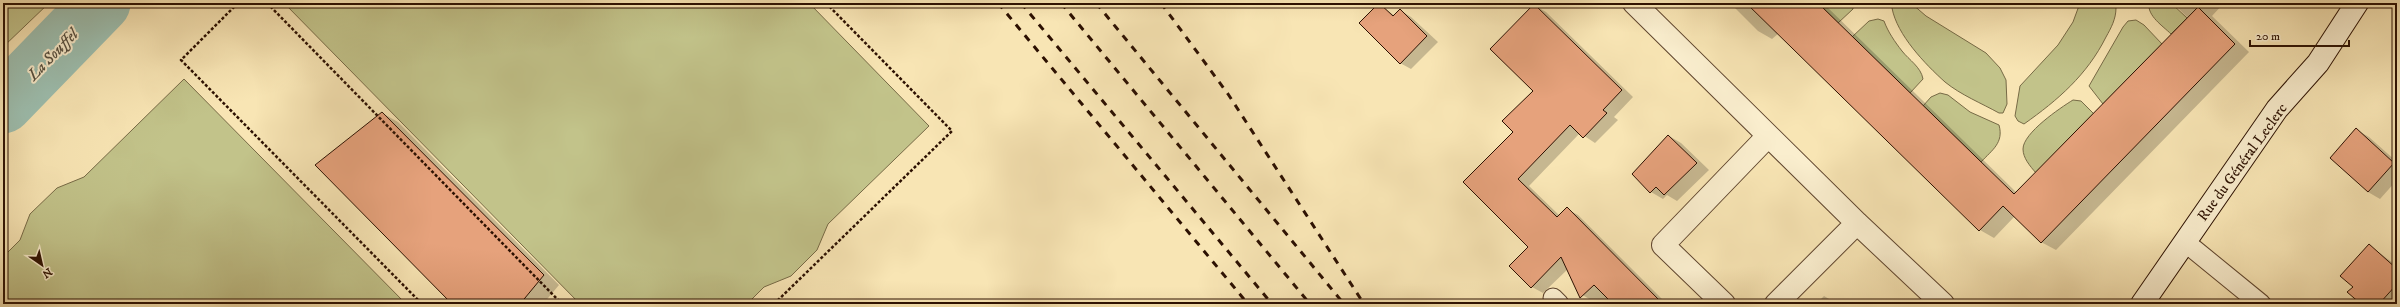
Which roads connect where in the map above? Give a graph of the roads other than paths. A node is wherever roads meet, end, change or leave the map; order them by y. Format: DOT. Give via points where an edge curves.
graph roads {
  1 [pos="1634,3"];
  2 [pos="2358,3"];
  3 [pos="1768,136"];
  4 [pos="1857,223"];
  5 [pos="2185,242"];
  6 [pos="1719,302"];
  7 [pos="1776,304"];
  8 [pos="1943,304"];
  9 [pos="2142,304"];
  10 [pos="2261,304"];
  1 -- 3 [label="street"];
  2 -- 5 [label="street, Rue du Général Leclerc" via="2318,63 2277,109"];
  3 -- 4 [label="street"];
  3 -- 6 [label="street" via="1663,245"];
  4 -- 7 [label="street"];
  4 -- 8 [label="street"];
  5 -- 9 [label="street, Rue du Général Leclerc"];
  5 -- 10 [label="lane"];
}
